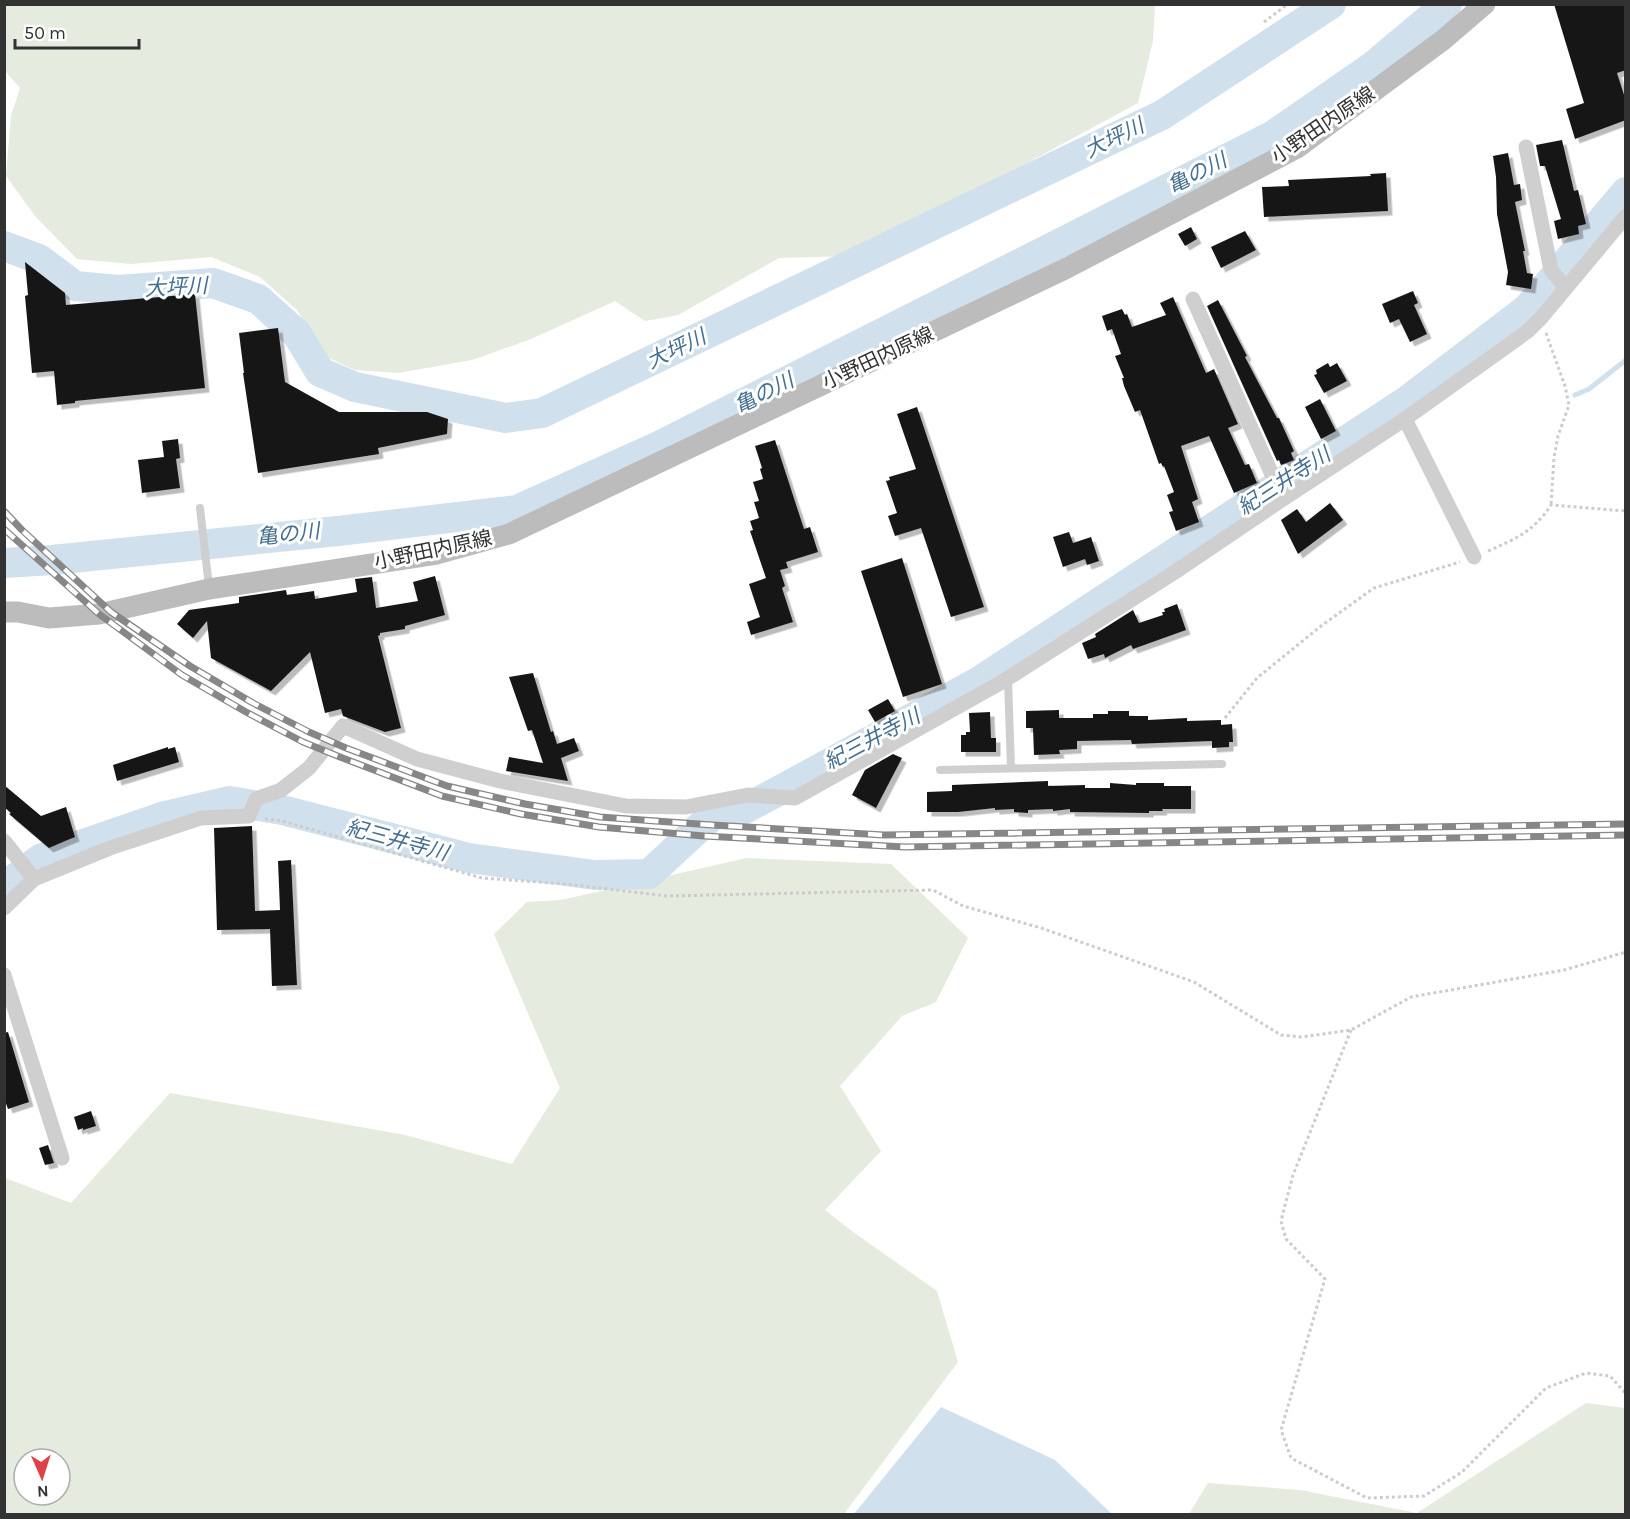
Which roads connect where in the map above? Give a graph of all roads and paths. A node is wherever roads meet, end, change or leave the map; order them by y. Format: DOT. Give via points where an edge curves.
graph roads {
  1 [pos="1288,4"];
  2 [pos="1485,4"];
  3 [pos="1264,22"];
  4 [pos="1526,147"];
  5 [pos="1626,216"];
  6 [pos="1559,280"];
  7 [pos="1194,299"];
  8 [pos="1541,318"];
  9 [pos="1405,419"];
  10 [pos="1278,490"];
  11 [pos="1551,505"];
  12 [pos="200,508"];
  13 [pos="1626,511"];
  14 [pos="1474,557"];
  15 [pos="208,584"];
  16 [pos="4,612"];
  17 [pos="1008,678"];
  18 [pos="1225,718"];
  19 [pos="1222,764"];
  20 [pos="1011,768"];
  21 [pos="940,770"];
  22 [pos="252,808"];
  23 [pos="4,841"];
  24 [pos="34,879"];
  25 [pos="4,908"];
  26 [pos="1626,952"];
  27 [pos="4,975"];
  28 [pos="1351,1030"];
  29 [pos="62,1158"];
  30 [pos="1626,1394"];
  1 -- 3 [label="path"];
  2 -- 15 [label="main road, 小野田内原線" via="1443,40 1297,148 1065,269 509,534 437,554"];
  4 -- 6 [label="street"];
  5 -- 6 [label="street"];
  6 -- 8 [label="street"];
  7 -- 10 [label="street"];
  8 -- 9 [label="street"];
  8 -- 11 [label="path" via="1569,405 1556,447"];
  9 -- 10 [label="street"];
  9 -- 14 [label="street"];
  10 -- 17 [label="street" via="1175,572"];
  11 -- 13 [label="path"];
  11 -- 14 [label="path" via="1532,529"];
  12 -- 15 [label="lane"];
  14 -- 18 [label="path" via="1374,588 1257,678"];
  15 -- 16 [label="main road, 小野田内原線" via="99,614 49,618"];
  17 -- 20 [label="lane"];
  17 -- 22 [label="street" via="795,798 748,795 686,807 626,806 500,781 417,759 343,726 309,768"];
  19 -- 20 [label="lane"];
  20 -- 21 [label="lane"];
  22 -- 24 [label="street" via="201,818 110,848"];
  22 -- 28 [label="path" via="282,821 482,878 667,896 933,890 963,906 1041,928 1194,982 1281,1035 1302,1037"];
  23 -- 24 [label="street"];
  24 -- 25 [label="street"];
  26 -- 28 [label="path" via="1563,970 1411,997"];
  27 -- 29 [label="street"];
  28 -- 30 [label="path" via="1293,1175 1281,1221 1286,1239 1325,1279 1281,1430 1291,1458 1367,1498 1424,1496 1462,1472 1546,1388 1586,1373 1610,1376"];
}
